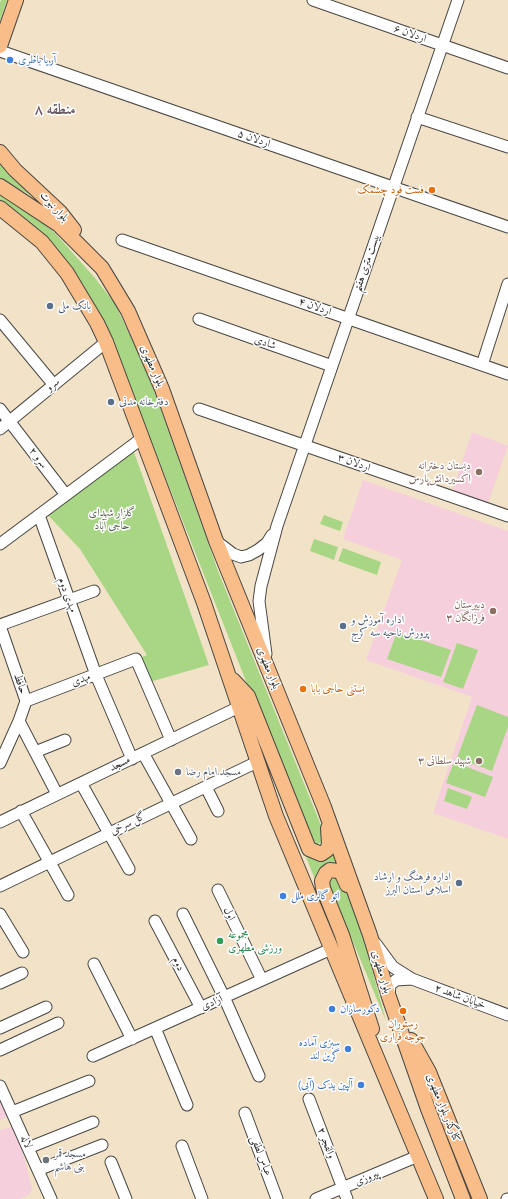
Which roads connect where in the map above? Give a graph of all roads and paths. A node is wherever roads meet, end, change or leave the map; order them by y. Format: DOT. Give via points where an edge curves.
graph roads {
  1 [pos="16,0"];
  2 [pos="313,0"];
  3 [pos="458,0"];
  4 [pos="442,45"];
  5 [pos="0,46"];
  6 [pos="0,51"];
  7 [pos="508,68"];
  8 [pos="417,117"];
  9 [pos="508,147"];
  10 [pos="0,152"];
  11 [pos="0,186"];
  12 [pos="393,187"];
  13 [pos="0,208"];
  14 [pos="508,227"];
  15 [pos="122,240"];
  16 [pos="102,268"];
  17 [pos="508,284"];
  18 [pos="506,298"];
  19 [pos="348,318"];
  20 [pos="199,319"];
  21 [pos="0,320"];
  22 [pos="106,342"];
  23 [pos="482,365"];
  24 [pos="332,366"];
  25 [pos="508,374"];
  26 [pos="54,384"];
  27 [pos="0,409"];
  28 [pos="200,409"];
  29 [pos="10,421"];
  30 [pos="0,429"];
  31 [pos="141,439"];
  32 [pos="305,446"];
  33 [pos="66,495"];
  34 [pos="39,515"];
  35 [pos="508,516"];
  36 [pos="277,526"];
  37 [pos="216,542"];
  38 [pos="0,544"];
  39 [pos="94,591"];
  40 [pos="69,600"];
  41 [pos="0,625"];
  42 [pos="268,667"];
  43 [pos="228,673"];
  44 [pos="96,675"];
  45 [pos="26,702"];
  46 [pos="239,707"];
  47 [pos="19,721"];
  48 [pos="65,740"];
  49 [pos="170,740"];
  50 [pos="35,752"];
  51 [pos="143,753"];
  52 [pos="132,759"];
  53 [pos="257,762"];
  54 [pos="0,763"];
  55 [pos="81,783"];
  56 [pos="206,787"];
  57 [pos="57,794"];
  58 [pos="170,804"];
  59 [pos="324,807"];
  60 [pos="218,811"];
  61 [pos="21,812"];
  62 [pos="0,822"];
  63 [pos="109,833"];
  64 [pos="191,840"];
  65 [pos="49,863"];
  66 [pos="129,869"];
  67 [pos="0,886"];
  68 [pos="218,890"];
  69 [pos="68,895"];
  70 [pos="0,914"];
  71 [pos="183,914"];
  72 [pos="363,917"];
  73 [pos="155,921"];
  74 [pos="370,935"];
  75 [pos="331,950"];
  76 [pos="22,952"];
  77 [pos="94,964"];
  78 [pos="22,973"];
  79 [pos="412,979"];
  80 [pos="262,980"];
  81 [pos="0,983"];
  82 [pos="224,997"];
  83 [pos="389,997"];
  84 [pos="46,1007"];
  85 [pos="201,1008"];
  86 [pos="508,1014"];
  87 [pos="398,1022"];
  88 [pos="58,1024"];
  89 [pos="0,1028"];
  90 [pos="155,1028"];
  91 [pos="132,1039"];
  92 [pos="0,1050"];
  93 [pos="93,1056"];
  94 [pos="259,1076"];
  95 [pos="89,1081"];
  96 [pos="387,1082"];
  97 [pos="0,1086"];
  98 [pos="309,1099"];
  99 [pos="187,1105"];
  100 [pos="12,1112"];
  101 [pos="245,1114"];
  102 [pos="93,1122"];
  103 [pos="102,1145"];
  104 [pos="182,1146"];
  105 [pos="28,1148"];
  106 [pos="418,1156"];
  107 [pos="112,1162"];
  108 [pos="38,1170"];
  109 [pos="343,1188"];
  110 [pos="51,1199"];
  111 [pos="126,1199"];
  112 [pos="202,1199"];
  113 [pos="277,1199"];
  114 [pos="316,1199"];
  115 [pos="347,1199"];
  116 [pos="436,1199"];
  117 [pos="463,1199"];
  118 [pos="480,1199"];
  1 -- 5 [label="main road"];
  2 -- 4 [label="street, اردلان ۶"];
  3 -- 4 [label="street, بیست متری هفتم"];
  4 -- 7 [label="street, اردلان ۶"];
  4 -- 8 [label="street, بیست متری هفتم"];
  6 -- 12 [label="street, اردلان ۵"];
  8 -- 9 [label="street"];
  8 -- 12 [label="street, بیست متری هفتم"];
  10 -- 16 [label="main road, بلوار نبوت" via="15,170 60,212"];
  11 -- 16 [label="main road, بلوار مطهری" via="59,225"];
  12 -- 14 [label="street, اردلان ۵"];
  12 -- 19 [label="street, بیست متری هفتم"];
  13 -- 22 [label="main road" via="42,242 67,273"];
  15 -- 19 [label="street, اردلان ۴"];
  16 -- 37 [label="main road, بلوار مطهری" via="128,311 162,389"];
  17 -- 18 [label="street"];
  18 -- 23 [label="street"];
  19 -- 23 [label="street, اردلان ۴"];
  19 -- 24 [label="street, بیست متری هفتم"];
  20 -- 24 [label="street, شادی"];
  21 -- 26 [label="street"];
  22 -- 26 [label="street, سرو"];
  22 -- 31 [label="main road"];
  23 -- 25 [label="street, اردلان ۴"];
  24 -- 32 [label="street, بیست متری هفتم"];
  26 -- 29 [label="street, سرو"];
  27 -- 29 [label="street, سرو ۲"];
  28 -- 32 [label="street, اردلان ۳"];
  29 -- 30 [label="street, سرو"];
  29 -- 33 [label="street, سرو ۲"];
  31 -- 33 [label="street"];
  31 -- 43 [label="main road"];
  32 -- 35 [label="street, اردلان ۳"];
  32 -- 36 [label="street, بیست متری هفتم"];
  33 -- 34 [label="street"];
  34 -- 38 [label="street"];
  34 -- 40 [label="street, مهدی دوم"];
  36 -- 37 [label="street" via="267,543 249,555 241,557 232,554"];
  36 -- 42 [label="street" via="259,601"];
  37 -- 42 [label="main road, بلوار مطهری"];
  39 -- 40 [label="street"];
  40 -- 41 [label="street"];
  40 -- 44 [label="street, مهدی دوم"];
  41 -- 45 [label="street, حافظ"];
  42 -- 59 [label="main road, بلوار مطهری"];
  43 -- 46 [label="main road"];
  43 -- 59 [label="main road" via="248,696 309,849 321,854 327,850 329,844"];
  44 -- 45 [label="street, مهدی"];
  44 -- 49 [label="street, مهدی" via="136,659"];
  44 -- 52 [label="street"];
  45 -- 47 [label="street, حافظ"];
  46 -- 49 [label="street, مسجد"];
  46 -- 53 [label="main road"];
  47 -- 50 [label="street"];
  47 -- 54 [label="street, حافظ"];
  48 -- 50 [label="street"];
  49 -- 51 [label="street, مسجد"];
  50 -- 57 [label="street"];
  51 -- 52 [label="street, مسجد"];
  51 -- 58 [label="street"];
  52 -- 55 [label="street, مسجد"];
  53 -- 56 [label="street, گل سرخی"];
  53 -- 75 [label="main road" via="276,816"];
  55 -- 57 [label="street, مسجد"];
  55 -- 63 [label="street"];
  56 -- 58 [label="street, گل سرخی"];
  56 -- 60 [label="street"];
  57 -- 61 [label="street, مسجد"];
  58 -- 63 [label="street, گل سرخی"];
  58 -- 64 [label="street"];
  59 -- 72 [label="main road, بلوار مطهری"];
  61 -- 62 [label="street, مسجد"];
  61 -- 65 [label="street"];
  63 -- 65 [label="street, گل سرخی"];
  63 -- 66 [label="street"];
  65 -- 67 [label="street, گل سرخی"];
  65 -- 69 [label="street"];
  68 -- 80 [label="street, اول"];
  70 -- 76 [label="street"];
  71 -- 82 [label="street"];
  72 -- 74 [label="main road, بلوار مطهری"];
  72 -- 96 [label="main road" via="342,874 330,870 326,873 322,881 323,888 358,982"];
  73 -- 85 [label="street, دوم"];
  74 -- 79 [label="street, خیابان شاهد ۲" via="393,967"];
  74 -- 83 [label="main road, بلوار مطهری"];
  75 -- 80 [label="street, آزادی"];
  75 -- 96 [label="main road"];
  77 -- 91 [label="street"];
  78 -- 81 [label="street"];
  79 -- 83 [label="street" via="396,980 390,985"];
  79 -- 86 [label="street, خیابان شاهد ۲"];
  80 -- 82 [label="street, آزادی"];
  82 -- 85 [label="street, آزادی"];
  82 -- 94 [label="street"];
  83 -- 87 [label="main road, بلوار مطهری"];
  84 -- 89 [label="street"];
  85 -- 90 [label="street, آزادی"];
  87 -- 117 [label="main road, بلوار مطهری"];
  87 -- 118 [label="main road, کنارگذر بلوار مطهری" via="413,1041 429,1072"];
  88 -- 92 [label="street"];
  90 -- 91 [label="street, آزادی"];
  90 -- 99 [label="street"];
  91 -- 93 [label="street, آزادی"];
  95 -- 100 [label="street"];
  96 -- 106 [label="main road"];
  97 -- 100 [label="street, لاله"];
  98 -- 109 [label="street, والفجر ۲"];
  100 -- 105 [label="street, لاله"];
  101 -- 113 [label="street, عباس لطفی"];
  102 -- 105 [label="street"];
  103 -- 108 [label="street"];
  104 -- 112 [label="street"];
  105 -- 108 [label="street, لاله"];
  106 -- 109 [label="street, پیروزی"];
  106 -- 116 [label="main road"];
  107 -- 111 [label="street"];
  108 -- 110 [label="street, لاله"];
  109 -- 114 [label="street, پیروزی"];
  109 -- 115 [label="street, والفجر ۲"];
}
